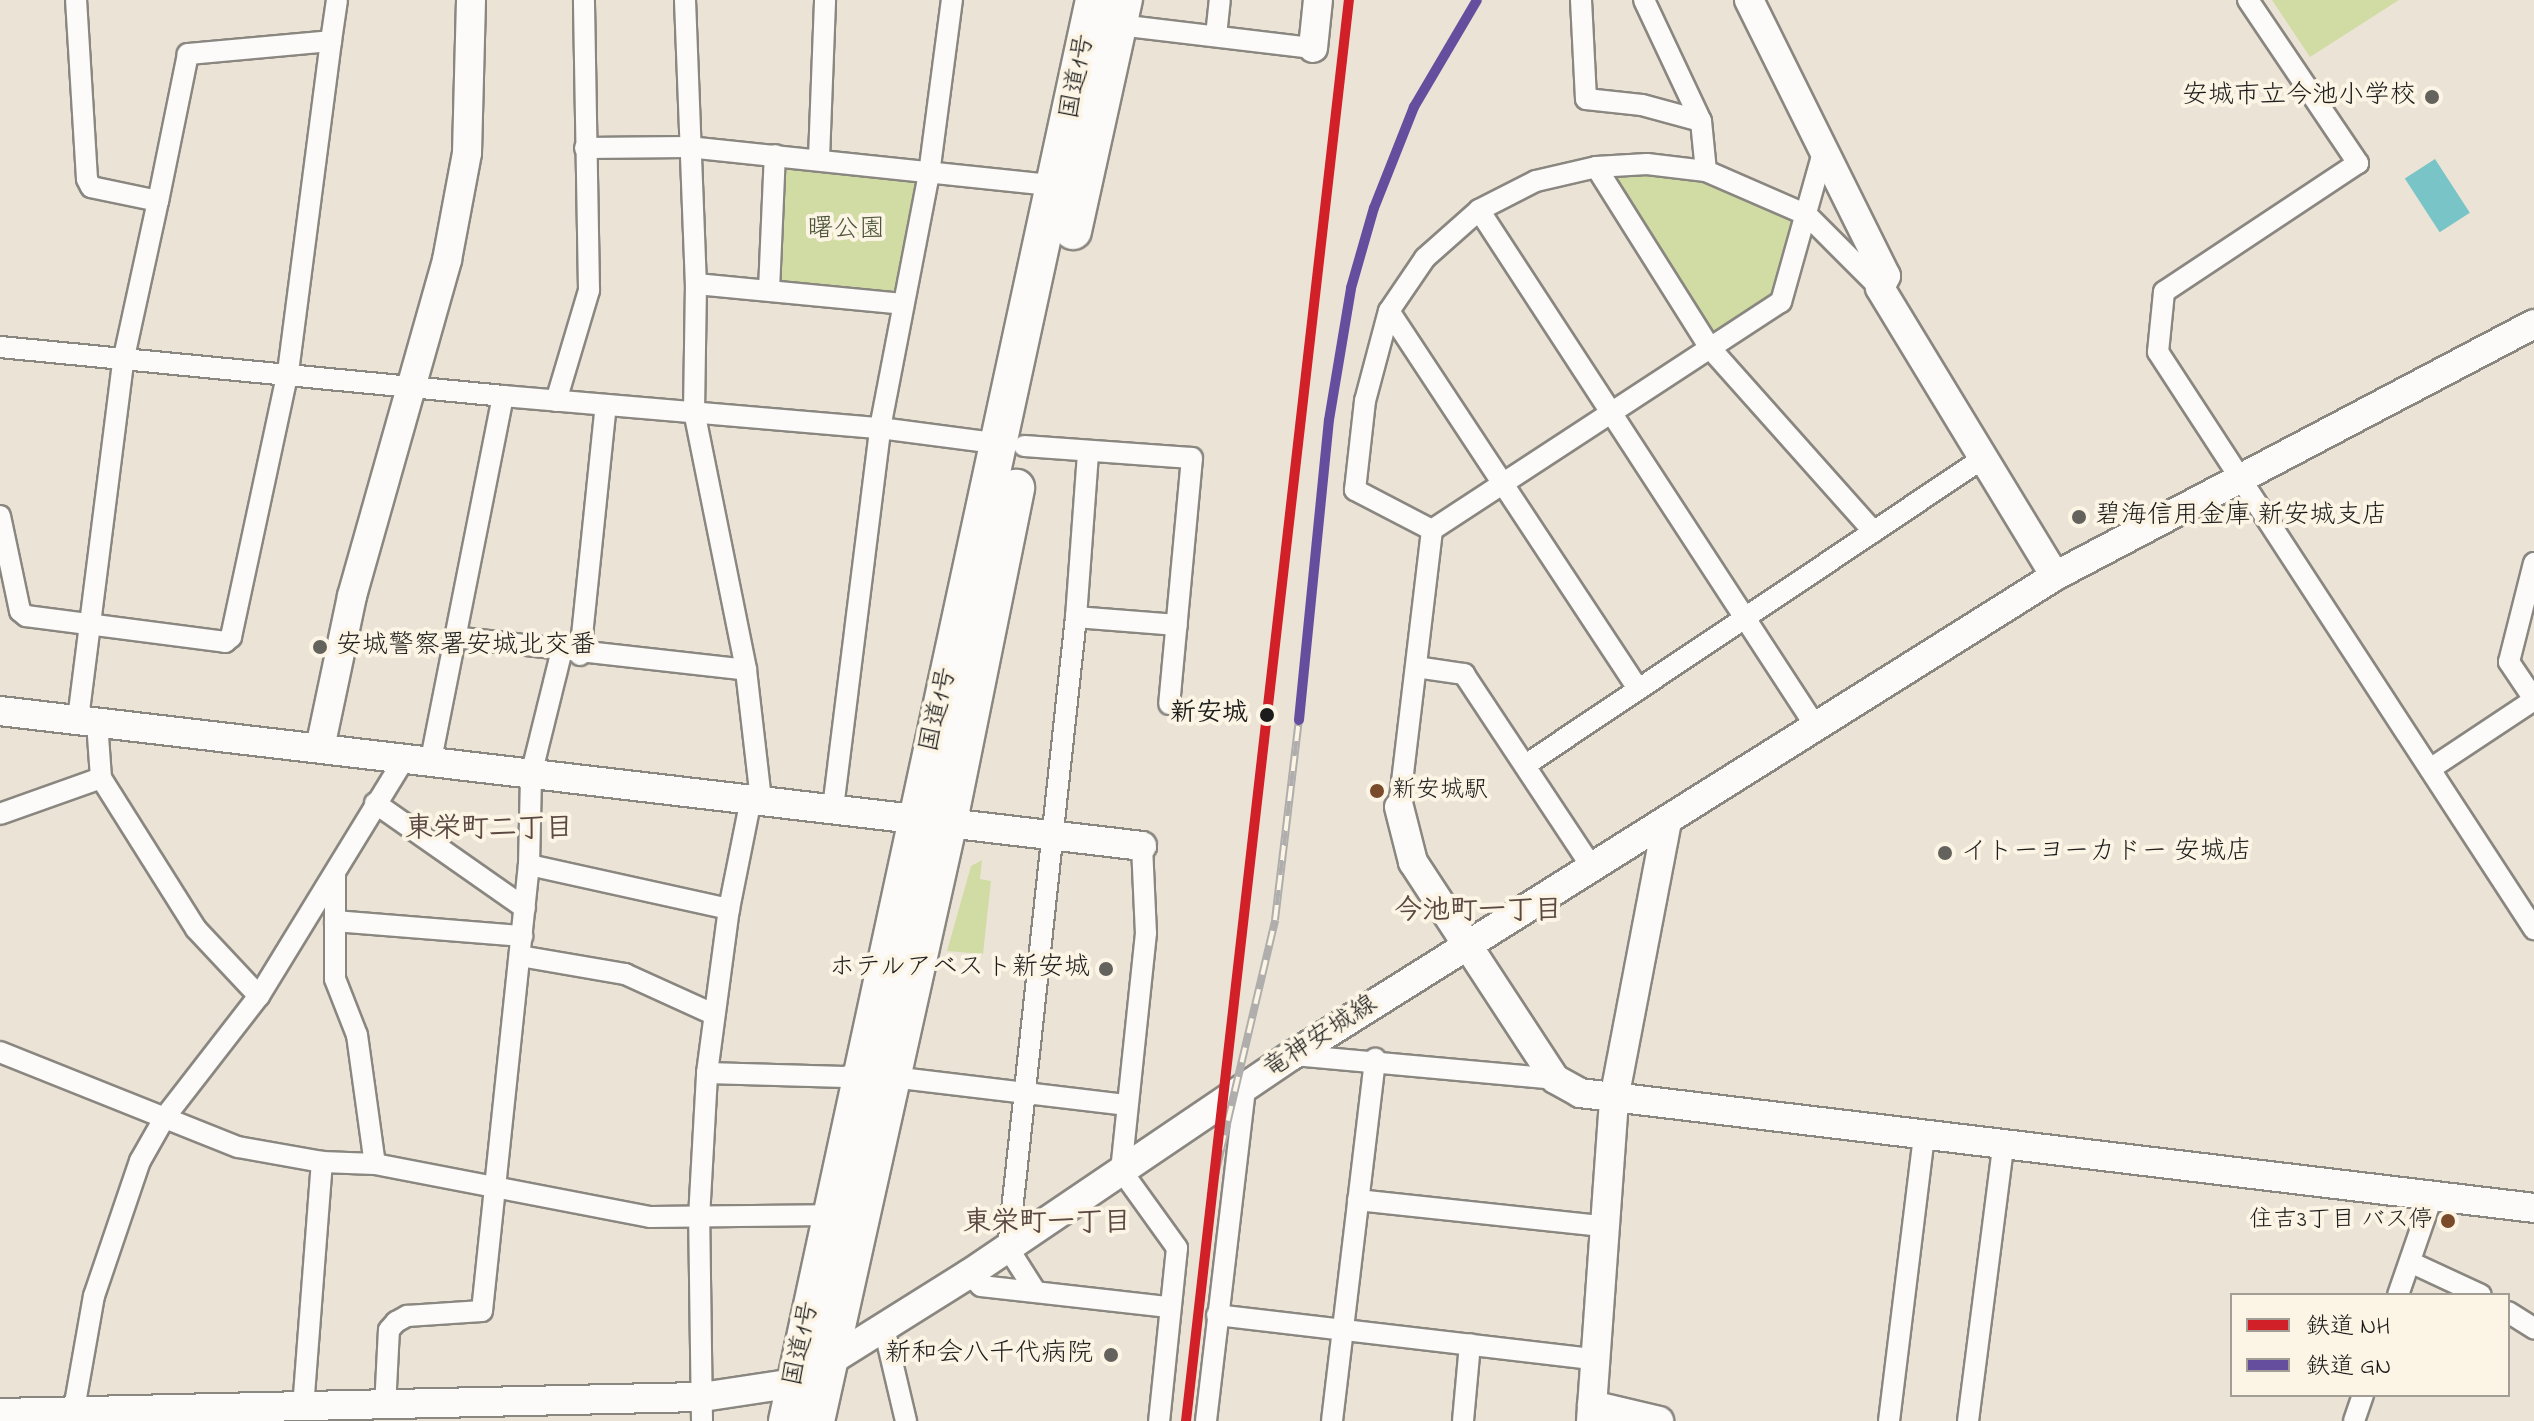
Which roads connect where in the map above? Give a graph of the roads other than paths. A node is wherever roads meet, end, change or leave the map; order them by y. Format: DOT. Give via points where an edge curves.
graph roads {
  1 [pos="76,0"];
  2 [pos="337,0"];
  3 [pos="471,0"];
  4 [pos="584,0"];
  5 [pos="685,0"];
  6 [pos="825,0"];
  7 [pos="952,0"];
  8 [pos="1220,0"];
  9 [pos="1318,0"];
  10 [pos="1581,0"];
  11 [pos="1644,0"];
  12 [pos="1749,0"];
  13 [pos="2248,0"];
  14 [pos="1112,8"];
  15 [pos="1216,36"];
  16 [pos="331,41"];
  17 [pos="1313,48"];
  18 [pos="1701,121"];
  19 [pos="688,147"];
  20 [pos="585,148"];
  21 [pos="1823,153"];
  22 [pos="775,155"];
  23 [pos="819,158"];
  24 [pos="1596,167"];
  25 [pos="1706,171"];
  26 [pos="929,174"];
  27 [pos="1057,186"];
  28 [pos="158,201"];
  29 [pos="1479,210"];
  30 [pos="1807,215"];
  31 [pos="696,284"];
  32 [pos="1880,288"];
  33 [pos="769,290"];
  34 [pos="903,304"];
  35 [pos="1389,311"];
  36 [pos="2534,324"];
  37 [pos="0,347"];
  38 [pos="1710,348"];
  39 [pos="124,357"];
  40 [pos="288,372"];
  41 [pos="412,384"];
  42 [pos="503,396"];
  43 [pos="556,401"];
  44 [pos="606,405"];
  45 [pos="694,411"];
  46 [pos="1611,413"];
  47 [pos="880,428"];
  48 [pos="1012,445"];
  49 [pos="1088,452"];
  50 [pos="1982,459"];
  51 [pos="2240,475"];
  52 [pos="1503,484"];
  53 [pos="0,516"];
  54 [pos="1432,530"];
  55 [pos="1874,532"];
  56 [pos="2534,563"];
  57 [pos="2055,576"];
  58 [pos="1076,617"];
  59 [pos="1745,618"];
  60 [pos="90,625"];
  61 [pos="1177,625"];
  62 [pos="454,637"];
  63 [pos="571,652"];
  64 [pos="1416,667"];
  65 [pos="746,670"];
  66 [pos="1638,689"];
  67 [pos="2534,699"];
  68 [pos="1169,704"];
  69 [pos="0,711"];
  70 [pos="88,721"];
  71 [pos="1816,727"];
  72 [pos="320,748"];
  73 [pos="418,759"];
  74 [pos="1527,764"];
  75 [pos="2430,769"];
  76 [pos="531,775"];
  77 [pos="101,778"];
  78 [pos="756,800"];
  79 [pos="375,803"];
  80 [pos="1399,807"];
  81 [pos="833,808"];
  82 [pos="0,814"];
  83 [pos="933,819"];
  84 [pos="1667,821"];
  85 [pos="1050,835"];
  86 [pos="1142,846"];
  87 [pos="529,865"];
  88 [pos="1591,866"];
  89 [pos="335,875"];
  90 [pos="525,908"];
  91 [pos="729,909"];
  92 [pos="335,921"];
  93 [pos="2534,929"];
  94 [pos="1468,944"];
  95 [pos="521,946"];
  96 [pos="259,996"];
  97 [pos="713,1014"];
  98 [pos="0,1052"];
  99 [pos="1293,1055"];
  100 [pos="1375,1059"];
  101 [pos="707,1073"];
  102 [pos="877,1074"];
  103 [pos="1555,1079"];
  104 [pos="1245,1088"];
  105 [pos="1021,1092"];
  106 [pos="1614,1099"];
  107 [pos="1127,1105"];
  108 [pos="165,1117"];
  109 [pos="1924,1136"];
  110 [pos="2003,1146"];
  111 [pos="322,1162"];
  112 [pos="375,1164"];
  113 [pos="1121,1170"];
  114 [pos="494,1189"];
  115 [pos="2432,1197"];
  116 [pos="1358,1200"];
  117 [pos="2534,1208"];
  118 [pos="829,1215"];
  119 [pos="699,1218"];
  120 [pos="1602,1226"];
  121 [pos="1008,1248"];
  122 [pos="2410,1262"];
  123 [pos="969,1274"];
  124 [pos="1036,1292"];
  125 [pos="2399,1293"];
  126 [pos="2477,1293"];
  127 [pos="1169,1307"];
  128 [pos="2510,1313"];
  129 [pos="1217,1315"];
  130 [pos="884,1328"];
  131 [pos="2534,1328"];
  132 [pos="1343,1329"];
  133 [pos="1470,1344"];
  134 [pos="1594,1359"];
  135 [pos="829,1361"];
  136 [pos="795,1383"];
  137 [pos="2362,1397"];
  138 [pos="303,1408"];
  139 [pos="74,1409"];
  140 [pos="702,1409"];
  141 [pos="0,1413"];
  142 [pos="369,1413"];
  143 [pos="1591,1413"];
  144 [pos="170,1415"];
  145 [pos="787,1421"];
  146 [pos="816,1421"];
  147 [pos="906,1421"];
  148 [pos="1159,1421"];
  149 [pos="1206,1421"];
  150 [pos="1332,1421"];
  151 [pos="1463,1421"];
  152 [pos="1659,1421"];
  153 [pos="1889,1421"];
  154 [pos="1968,1421"];
  155 [pos="2354,1421"];
  1 -- 28 [label="street" via="91,187"];
  2 -- 16 [label="street"];
  3 -- 41 [label="street" via="467,153 447,260"];
  4 -- 20 [label="street"];
  5 -- 19 [label="street"];
  6 -- 23 [label="street"];
  7 -- 26 [label="street"];
  8 -- 15 [label="street"];
  9 -- 17 [label="street"];
  10 -- 18 [label="street" via="1586,99 1642,105"];
  11 -- 18 [label="street"];
  12 -- 21 [label="street"];
  13 -- 51 [label="street" via="2358,163 2164,292 2158,352"];
  14 -- 15 [label="street"];
  14 -- 27 [label="highway, 国道1号"];
  14 -- 48 [label="highway, 国道1号"];
  15 -- 17 [label="street"];
  16 -- 28 [label="street" via="188,54"];
  16 -- 40 [label="street"];
  18 -- 25 [label="street"];
  19 -- 20 [label="street"];
  19 -- 22 [label="street"];
  19 -- 31 [label="street"];
  20 -- 43 [label="street" via="589,290"];
  21 -- 30 [label="street"];
  21 -- 32 [label="street" via="1886,276"];
  22 -- 23 [label="street"];
  22 -- 33 [label="street"];
  23 -- 26 [label="street"];
  24 -- 25 [label="street" via="1647,164"];
  24 -- 29 [label="street" via="1536,181"];
  24 -- 38 [label="street"];
  25 -- 30 [label="street"];
  26 -- 27 [label="street"];
  26 -- 34 [label="street"];
  27 -- 48 [label="highway, 国道1号"];
  28 -- 39 [label="street"];
  29 -- 35 [label="street" via="1425,258"];
  29 -- 46 [label="street"];
  30 -- 32 [label="street"];
  30 -- 38 [label="street" via="1781,302"];
  31 -- 33 [label="street"];
  31 -- 45 [label="street"];
  32 -- 50 [label="street"];
  33 -- 34 [label="street"];
  34 -- 47 [label="street"];
  35 -- 52 [label="street"];
  35 -- 54 [label="street" via="1365,401 1355,490"];
  36 -- 51 [label="street, 竜神安城線"];
  37 -- 39 [label="street"];
  38 -- 46 [label="street"];
  38 -- 55 [label="street"];
  39 -- 40 [label="street"];
  39 -- 60 [label="street"];
  40 -- 41 [label="street"];
  40 -- 60 [label="street" via="231,637 225,642"];
  41 -- 42 [label="street"];
  41 -- 72 [label="street" via="352,596"];
  42 -- 43 [label="street"];
  42 -- 62 [label="street"];
  43 -- 44 [label="street"];
  44 -- 45 [label="street"];
  44 -- 63 [label="street"];
  45 -- 47 [label="street"];
  45 -- 65 [label="street"];
  46 -- 52 [label="street"];
  46 -- 59 [label="street"];
  47 -- 48 [label="street"];
  47 -- 81 [label="street"];
  48 -- 49 [label="street"];
  48 -- 83 [label="highway, 国道1号"];
  49 -- 58 [label="street"];
  49 -- 61 [label="street" via="1192,458"];
  50 -- 55 [label="street"];
  50 -- 57 [label="street"];
  51 -- 57 [label="street, 竜神安城線"];
  51 -- 75 [label="street"];
  52 -- 54 [label="street"];
  52 -- 66 [label="street"];
  53 -- 60 [label="street" via="20,611"];
  54 -- 64 [label="street"];
  55 -- 59 [label="street"];
  56 -- 67 [label="street" via="2509,662"];
  57 -- 71 [label="street, 竜神安城線"];
  58 -- 61 [label="street"];
  58 -- 85 [label="street"];
  59 -- 66 [label="street"];
  59 -- 71 [label="street"];
  60 -- 70 [label="street"];
  61 -- 68 [label="street"];
  62 -- 63 [label="street"];
  62 -- 73 [label="street"];
  63 -- 65 [label="street"];
  63 -- 76 [label="street"];
  64 -- 74 [label="street" via="1464,674"];
  64 -- 80 [label="street"];
  65 -- 78 [label="street"];
  66 -- 74 [label="street"];
  67 -- 75 [label="street"];
  69 -- 70 [label="street"];
  70 -- 72 [label="street"];
  70 -- 77 [label="street"];
  71 -- 84 [label="street, 竜神安城線"];
  72 -- 73 [label="street"];
  73 -- 76 [label="street"];
  73 -- 79 [label="street"];
  74 -- 88 [label="street"];
  75 -- 93 [label="street"];
  76 -- 78 [label="street"];
  76 -- 87 [label="street"];
  77 -- 82 [label="street"];
  77 -- 96 [label="street" via="196,929"];
  78 -- 81 [label="street"];
  78 -- 91 [label="street"];
  79 -- 89 [label="street"];
  79 -- 90 [label="street"];
  80 -- 94 [label="street" via="1413,862"];
  81 -- 83 [label="street"];
  83 -- 85 [label="street"];
  83 -- 102 [label="highway, 国道1号"];
  84 -- 88 [label="street, 竜神安城線"];
  84 -- 106 [label="street"];
  85 -- 86 [label="street"];
  85 -- 105 [label="street"];
  86 -- 107 [label="street" via="1146,933"];
  87 -- 90 [label="street"];
  87 -- 91 [label="street"];
  88 -- 94 [label="street, 竜神安城線"];
  89 -- 92 [label="street"];
  89 -- 96 [label="street"];
  90 -- 95 [label="street"];
  91 -- 97 [label="street"];
  92 -- 95 [label="street"];
  92 -- 112 [label="street" via="335,979 357,1035"];
  94 -- 99 [label="street, 竜神安城線"];
  94 -- 103 [label="street"];
  95 -- 97 [label="street" via="625,974"];
  95 -- 114 [label="street"];
  96 -- 108 [label="street"];
  97 -- 101 [label="street"];
  98 -- 108 [label="street"];
  99 -- 100 [label="street"];
  99 -- 104 [label="street, 竜神安城線"];
  100 -- 103 [label="street"];
  100 -- 116 [label="street"];
  101 -- 102 [label="street"];
  101 -- 119 [label="street"];
  102 -- 105 [label="street"];
  102 -- 118 [label="highway, 国道1号"];
  102 -- 135 [label="highway, 国道1号"];
  103 -- 106 [label="street" via="1580,1093"];
  104 -- 113 [label="street, 竜神安城線"];
  104 -- 129 [label="street"];
  105 -- 107 [label="street"];
  105 -- 121 [label="street"];
  106 -- 109 [label="street"];
  106 -- 120 [label="street"];
  107 -- 113 [label="street"];
  108 -- 111 [label="street" via="238,1147"];
  108 -- 139 [label="street" via="140,1161 94,1296"];
  109 -- 110 [label="street"];
  109 -- 153 [label="street"];
  110 -- 115 [label="street"];
  110 -- 154 [label="street"];
  111 -- 112 [label="street"];
  111 -- 138 [label="street"];
  112 -- 114 [label="street"];
  113 -- 121 [label="street, 竜神安城線"];
  113 -- 127 [label="street" via="1177,1248"];
  114 -- 119 [label="street" via="634,1215"];
  114 -- 142 [label="street" via="482,1311 396,1322 389,1330"];
  115 -- 117 [label="street"];
  115 -- 122 [label="street"];
  116 -- 120 [label="street"];
  116 -- 132 [label="street"];
  118 -- 119 [label="street"];
  118 -- 136 [label="highway, 国道1号"];
  119 -- 140 [label="street"];
  120 -- 134 [label="street"];
  121 -- 123 [label="street, 竜神安城線"];
  121 -- 124 [label="street"];
  122 -- 125 [label="street"];
  122 -- 126 [label="street"];
  123 -- 124 [label="street" via="981,1286"];
  123 -- 130 [label="street, 竜神安城線"];
  124 -- 127 [label="street"];
  127 -- 148 [label="street"];
  128 -- 131 [label="street"];
  129 -- 132 [label="street"];
  129 -- 149 [label="street"];
  130 -- 135 [label="street, 竜神安城線"];
  130 -- 147 [label="street"];
  132 -- 133 [label="street"];
  132 -- 150 [label="street"];
  133 -- 134 [label="street"];
  133 -- 151 [label="street"];
  134 -- 143 [label="street"];
  135 -- 136 [label="street, 竜神安城線"];
  135 -- 146 [label="highway, 国道1号"];
  136 -- 140 [label="street, 竜神安城線"];
  136 -- 145 [label="highway, 国道1号"];
  137 -- 155 [label="street"];
  138 -- 142 [label="street, 竜神安城線"];
  138 -- 144 [label="street, 竜神安城線"];
  139 -- 141 [label="street, 竜神安城線"];
  139 -- 144 [label="street, 竜神安城線"];
  140 -- 142 [label="street, 竜神安城線"];
  143 -- 152 [label="street"];
}
